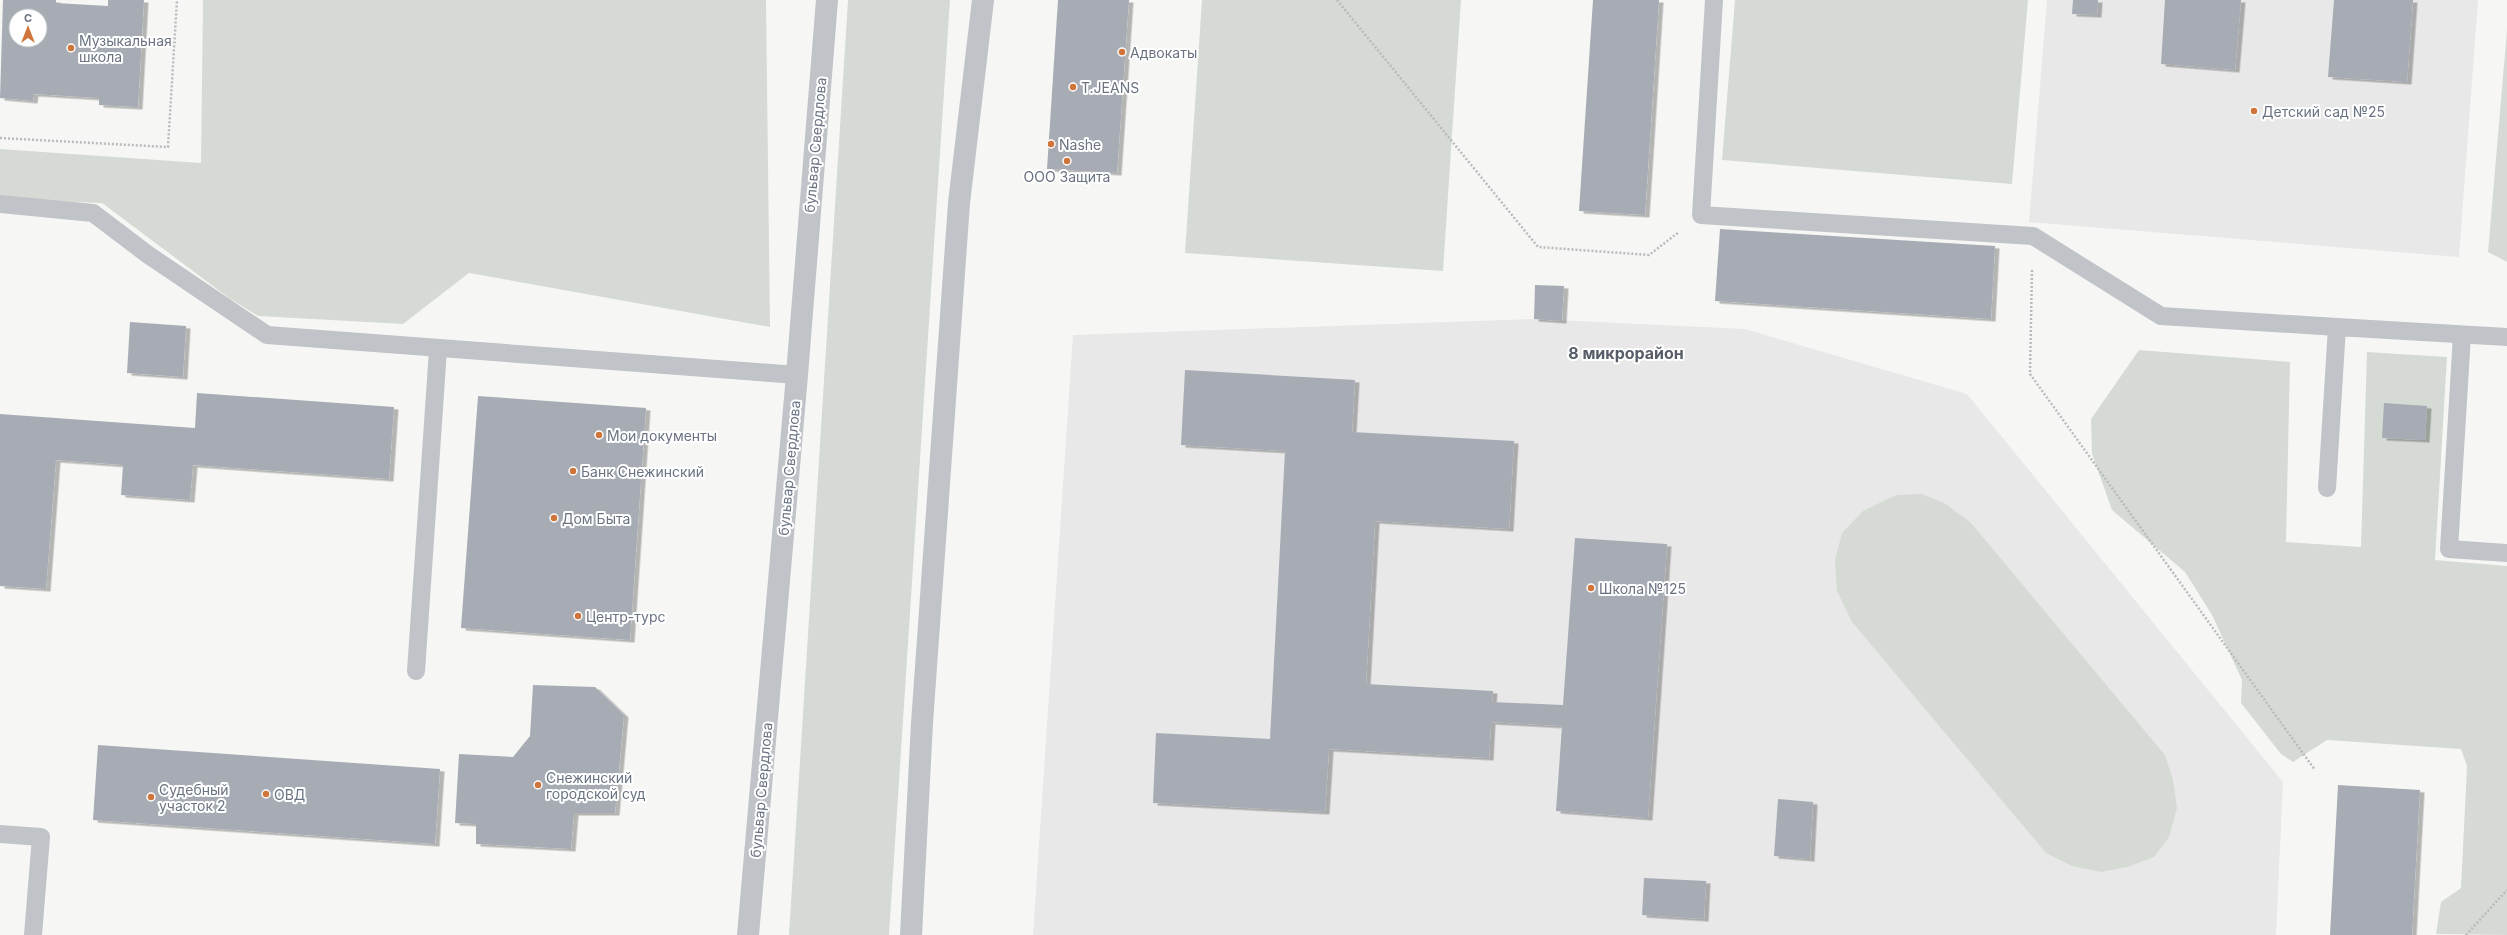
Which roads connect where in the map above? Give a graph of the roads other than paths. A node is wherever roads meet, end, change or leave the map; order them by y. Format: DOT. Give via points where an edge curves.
graph roads {
  1 [pos="827,0"];
  2 [pos="983,0"];
  3 [pos="1714,0"];
  4 [pos="0,204"];
  5 [pos="2337,327"];
  6 [pos="2462,335"];
  7 [pos="2507,337"];
  8 [pos="438,350"];
  9 [pos="797,375"];
  10 [pos="2328,488"];
  11 [pos="2507,553"];
  12 [pos="416,671"];
  13 [pos="0,834"];
  14 [pos="33,935"];
  15 [pos="748,935"];
  16 [pos="911,935"];
  1 -- 9 [label="street, бульвар Свердлова"];
  2 -- 16 [label="street" via="959,203 922,723"];
  3 -- 5 [label="lane" via="1701,215 2033,236 2161,316"];
  4 -- 8 [label="lane" via="93,213 147,254 267,335"];
  5 -- 6 [label="lane"];
  5 -- 10 [label="lane"];
  6 -- 7 [label="lane"];
  6 -- 11 [label="lane" via="2448,549"];
  8 -- 9 [label="lane"];
  8 -- 12 [label="lane"];
  9 -- 15 [label="street, бульвар Свердлова"];
  13 -- 14 [label="lane" via="40,837"];
}
